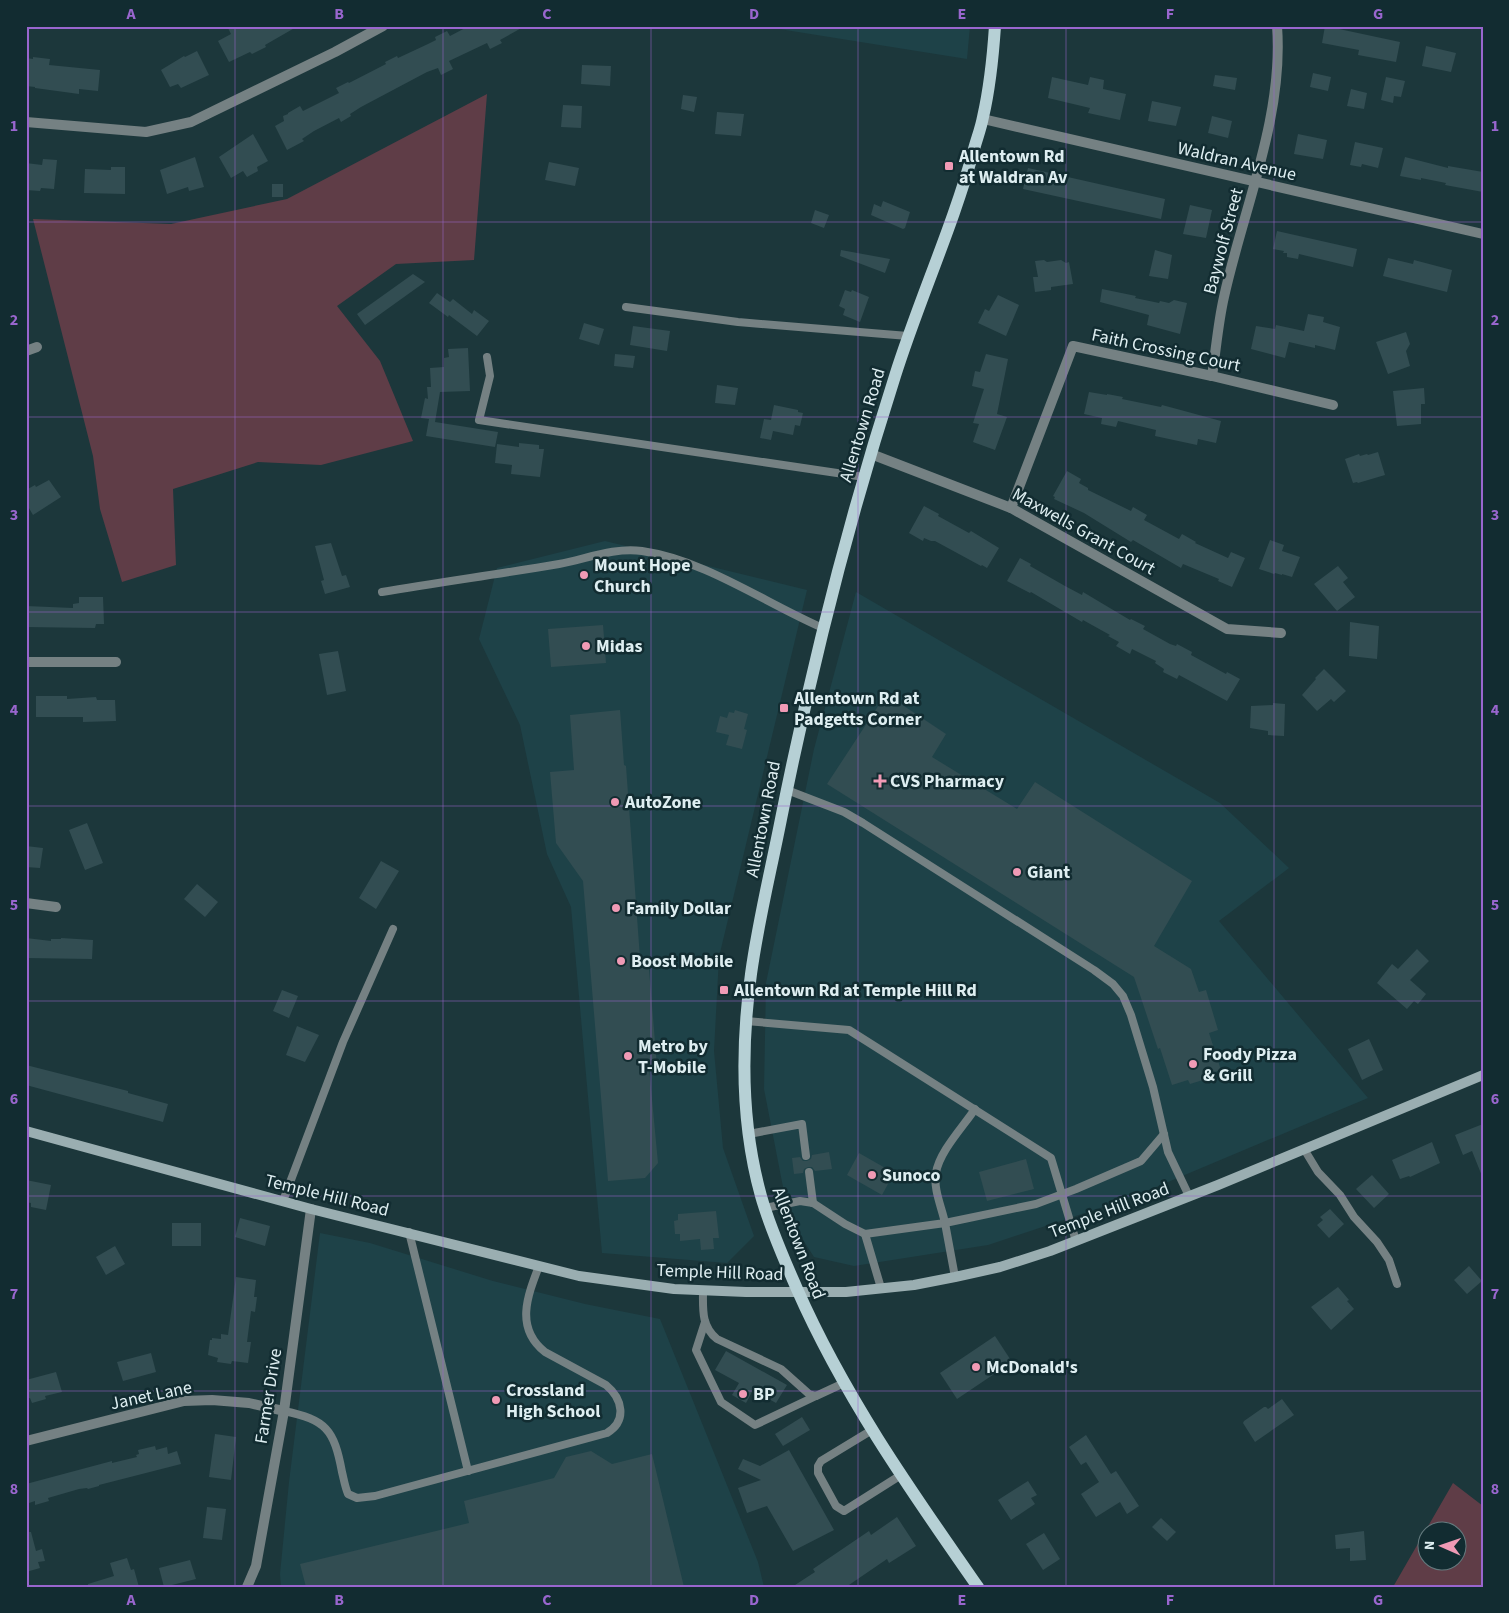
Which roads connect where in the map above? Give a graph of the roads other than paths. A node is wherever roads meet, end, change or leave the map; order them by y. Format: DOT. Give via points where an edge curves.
graph roads {
  1 [pos="382,26"];
  2 [pos="995,26"];
  3 [pos="1277,26"];
  4 [pos="983,119"];
  5 [pos="26,122"];
  6 [pos="1255,182"];
  7 [pos="1483,234"];
  8 [pos="626,307"];
  9 [pos="908,336"];
  10 [pos="37,347"];
  11 [pos="26,351"];
  12 [pos="487,357"];
  13 [pos="1212,376"];
  14 [pos="1333,405"];
  15 [pos="871,454"];
  16 [pos="864,477"];
  17 [pos="1011,508"];
  18 [pos="382,592"];
  19 [pos="823,628"];
  20 [pos="1281,633"];
  21 [pos="26,662"];
  22 [pos="116,662"];
  23 [pos="787,790"];
  24 [pos="26,903"];
  25 [pos="56,907"];
  26 [pos="393,929"];
  27 [pos="746,1021"];
  28 [pos="1483,1075"];
  29 [pos="974,1109"];
  30 [pos="26,1131"];
  31 [pos="749,1134"];
  32 [pos="1164,1134"];
  33 [pos="1304,1149"];
  34 [pos="806,1156"];
  35 [pos="809,1172"];
  36 [pos="1063,1194"];
  37 [pos="1189,1196"];
  38 [pos="283,1201"];
  39 [pos="813,1203"];
  40 [pos="765,1208"];
  41 [pos="311,1209"];
  42 [pos="945,1223"];
  43 [pos="409,1232"];
  44 [pos="865,1234"];
  45 [pos="1076,1241"];
  46 [pos="539,1266"];
  47 [pos="955,1277"];
  48 [pos="1397,1284"];
  49 [pos="881,1288"];
  50 [pos="703,1290"];
  51 [pos="798,1292"];
  52 [pos="705,1322"];
  53 [pos="844,1383"];
  54 [pos="816,1396"];
  55 [pos="284,1411"];
  56 [pos="872,1430"];
  57 [pos="26,1441"];
  58 [pos="468,1471"];
  59 [pos="901,1474"];
  60 [pos="246,1587"];
  61 [pos="978,1587"];
  1 -- 5 [label="street" via="336,52 191,122 146,132"];
  2 -- 4 [label="main road, Allentown Road"];
  3 -- 6 [label="street, Baywolf Street" via="1277,66 1270,118"];
  4 -- 6 [label="street, Waldran Avenue"];
  4 -- 9 [label="main road, Allentown Road" via="950,226"];
  6 -- 7 [label="street, Waldran Avenue"];
  6 -- 13 [label="street, Baywolf Street" via="1224,297"];
  8 -- 9 [label="lane" via="738,322"];
  9 -- 15 [label="main road, Allentown Road"];
  10 -- 11 [label="street"];
  12 -- 16 [label="lane" via="490,376 479,420"];
  13 -- 14 [label="street, Faith Crossing Court"];
  13 -- 17 [label="street, Faith Crossing Court" via="1073,346"];
  15 -- 16 [label="main road, Allentown Road"];
  15 -- 17 [label="street, Maxwells Grant Court"];
  16 -- 19 [label="main road, Allentown Road"];
  17 -- 20 [label="street, Maxwells Grant Court" via="1227,629"];
  18 -- 19 [label="lane" via="559,564 619,551 641,551 680,560 707,571"];
  19 -- 23 [label="main road, Allentown Road"];
  21 -- 22 [label="street"];
  23 -- 27 [label="main road, Allentown Road" via="751,968"];
  23 -- 32 [label="lane" via="844,812 863,823 1113,984 1123,996 1131,1015"];
  24 -- 25 [label="street"];
  26 -- 38 [label="lane" via="343,1042"];
  27 -- 29 [label="lane" via="849,1030"];
  27 -- 31 [label="main road, Allentown Road" via="745,1088"];
  28 -- 33 [label="main road, Temple Hill Road"];
  29 -- 36 [label="lane" via="1052,1158"];
  29 -- 42 [label="lane" via="940,1159 936,1174"];
  30 -- 38 [label="main road, Temple Hill Road"];
  31 -- 34 [label="lane" via="802,1124"];
  31 -- 40 [label="main road, Allentown Road"];
  32 -- 36 [label="lane" via="1142,1161"];
  32 -- 37 [label="lane" via="1168,1152"];
  33 -- 37 [label="main road, Temple Hill Road"];
  33 -- 48 [label="lane" via="1318,1172 1377,1242 1389,1260"];
  35 -- 39 [label="lane"];
  36 -- 42 [label="lane" via="1036,1204"];
  36 -- 45 [label="lane"];
  37 -- 45 [label="main road, Temple Hill Road"];
  38 -- 41 [label="main road, Temple Hill Road"];
  39 -- 40 [label="lane" via="800,1201"];
  39 -- 44 [label="lane"];
  40 -- 51 [label="main road, Allentown Road"];
  41 -- 43 [label="main road, Temple Hill Road"];
  41 -- 55 [label="street, Farmer Drive"];
  42 -- 44 [label="lane"];
  42 -- 47 [label="lane"];
  43 -- 46 [label="main road, Temple Hill Road"];
  43 -- 58 [label="lane"];
  44 -- 49 [label="lane"];
  45 -- 47 [label="main road, Temple Hill Road" via="1000,1267"];
  46 -- 50 [label="main road, Temple Hill Road" via="579,1276"];
  46 -- 58 [label="lane" via="527,1307 527,1324 532,1339 545,1352 614,1391 620,1404 618,1422 614,1429 599,1437"];
  47 -- 49 [label="main road, Temple Hill Road"];
  49 -- 51 [label="main road, Temple Hill Road"];
  50 -- 51 [label="main road, Temple Hill Road"];
  50 -- 52 [label="lane"];
  51 -- 53 [label="main road, Allentown Road"];
  52 -- 54 [label="lane" via="717,1339 782,1369 809,1394"];
  52 -- 54 [label="lane" via="696,1350 700,1359 721,1402 755,1425"];
  53 -- 54 [label="lane"];
  53 -- 56 [label="main road, Allentown Road"];
  55 -- 57 [label="street, Janet Lane" via="249,1403 184,1401"];
  55 -- 58 [label="lane" via="313,1419 329,1431 348,1494 357,1498"];
  55 -- 60 [label="street, Farmer Drive" via="256,1566"];
  56 -- 59 [label="main road, Allentown Road"];
  56 -- 59 [label="lane" via="818,1466 818,1473 836,1506 844,1510"];
  59 -- 61 [label="main road, Allentown Road"];
}
